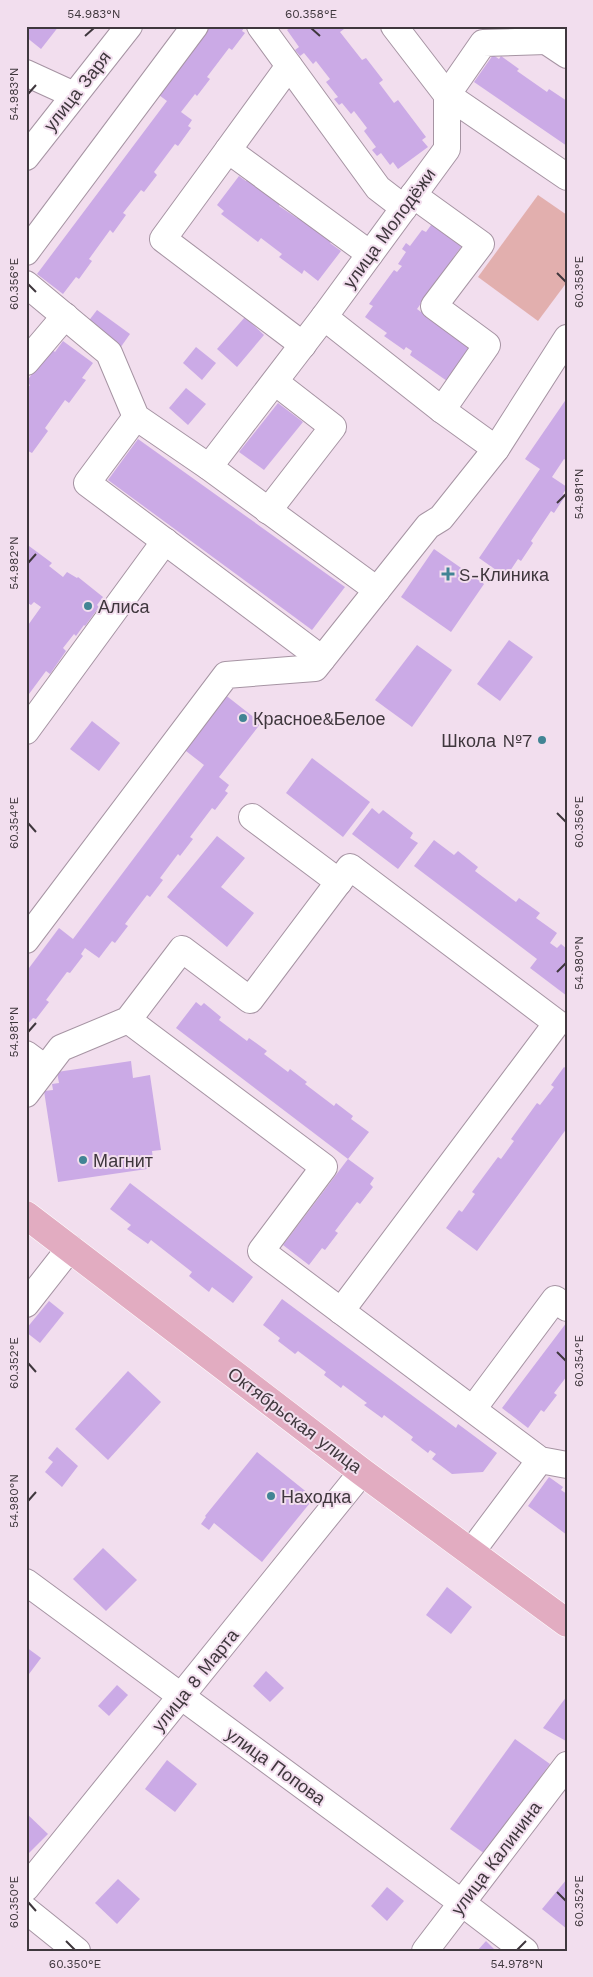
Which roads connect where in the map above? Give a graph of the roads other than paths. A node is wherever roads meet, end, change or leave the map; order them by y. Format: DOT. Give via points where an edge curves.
graph roads {
  1 [pos="129,26"];
  2 [pos="195,26"];
  3 [pos="260,26"];
  4 [pos="394,26"];
  5 [pos="558,41"];
  6 [pos="289,66"];
  7 [pos="26,73"];
  8 [pos="74,95"];
  9 [pos="447,95"];
  10 [pos="228,150"];
  11 [pos="26,157"];
  12 [pos="567,177"];
  13 [pos="409,201"];
  14 [pos="26,252"];
  15 [pos="370,254"];
  16 [pos="26,284"];
  17 [pos="65,316"];
  18 [pos="324,317"];
  19 [pos="567,338"];
  20 [pos="303,345"];
  21 [pos="26,362"];
  22 [pos="274,382"];
  23 [pos="442,410"];
  24 [pos="136,417"];
  25 [pos="496,449"];
  26 [pos="209,467"];
  27 [pos="268,511"];
  28 [pos="165,541"];
  29 [pos="376,590"];
  30 [pos="322,659"];
  31 [pos="26,731"];
  32 [pos="252,817"];
  33 [pos="339,882"];
  34 [pos="26,940"];
  35 [pos="128,1020"];
  36 [pos="562,1026"];
  37 [pos="36,1061"];
  38 [pos="26,1094"];
  39 [pos="26,1215"];
  40 [pos="70,1248"];
  41 [pos="26,1304"];
  42 [pos="567,1308"];
  43 [pos="341,1310"];
  44 [pos="473,1409"];
  45 [pos="540,1460"];
  46 [pos="567,1465"];
  47 [pos="362,1472"];
  48 [pos="472,1551"];
  49 [pos="26,1582"];
  50 [pos="567,1622"];
  51 [pos="181,1697"];
  52 [pos="567,1765"];
  53 [pos="26,1888"];
  54 [pos="462,1903"];
  55 [pos="26,1910"];
  56 [pos="77,1951"];
  57 [pos="425,1951"];
  58 [pos="525,1951"];
  1 -- 8 [label="street, улица Заря"];
  2 -- 14 [label="street"];
  3 -- 6 [label="street"];
  4 -- 9 [label="street"];
  5 -- 9 [label="street" via="483,43"];
  6 -- 10 [label="street"];
  6 -- 13 [label="street" via="378,188"];
  7 -- 8 [label="street"];
  8 -- 11 [label="street, улица Заря"];
  9 -- 12 [label="street"];
  9 -- 13 [label="street, улица Молодёжи" via="447,149"];
  10 -- 15 [label="street"];
  10 -- 20 [label="street" via="163,239"];
  13 -- 15 [label="street, улица Молодёжи"];
  13 -- 23 [label="street" via="481,244 434,306 487,345"];
  15 -- 18 [label="street, улица Молодёжи"];
  16 -- 17 [label="street"];
  17 -- 21 [label="street"];
  17 -- 24 [label="street" via="109,353"];
  18 -- 20 [label="street, улица Молодёжи"];
  18 -- 23 [label="street"];
  19 -- 25 [label="street"];
  20 -- 22 [label="street, улица Молодёжи"];
  22 -- 26 [label="street, улица Молодёжи"];
  22 -- 27 [label="street" via="333,427"];
  23 -- 25 [label="street"];
  24 -- 26 [label="street"];
  24 -- 28 [label="street" via="87,483"];
  25 -- 29 [label="street" via="441,518 428,526"];
  26 -- 27 [label="street"];
  27 -- 29 [label="street"];
  28 -- 30 [label="street"];
  28 -- 31 [label="street"];
  29 -- 30 [label="street"];
  30 -- 34 [label="street" via="315,668 226,676"];
  32 -- 33 [label="street"];
  33 -- 35 [label="street" via="250,1000 182,949"];
  33 -- 36 [label="street" via="350,867"];
  35 -- 37 [label="street"];
  35 -- 43 [label="street" via="324,1167 261,1251"];
  36 -- 43 [label="street"];
  37 -- 38 [label="street"];
  39 -- 40 [label="main road, Октябрьская улица"];
  40 -- 41 [label="street"];
  40 -- 47 [label="main road, Октябрьская улица"];
  42 -- 44 [label="street" via="555,1299"];
  43 -- 44 [label="street"];
  44 -- 45 [label="street"];
  45 -- 46 [label="street"];
  45 -- 48 [label="street"];
  47 -- 48 [label="main road, Октябрьская улица"];
  47 -- 51 [label="street, улица 8 Марта"];
  48 -- 50 [label="main road, Октябрьская улица"];
  49 -- 51 [label="street, улица Попова"];
  51 -- 53 [label="street, улица 8 Марта"];
  51 -- 54 [label="street, улица Попова"];
  52 -- 54 [label="street, улица Калинина"];
  54 -- 57 [label="street, улица Калинина"];
  54 -- 58 [label="street, улица Попова"];
  55 -- 56 [label="street"];
}
